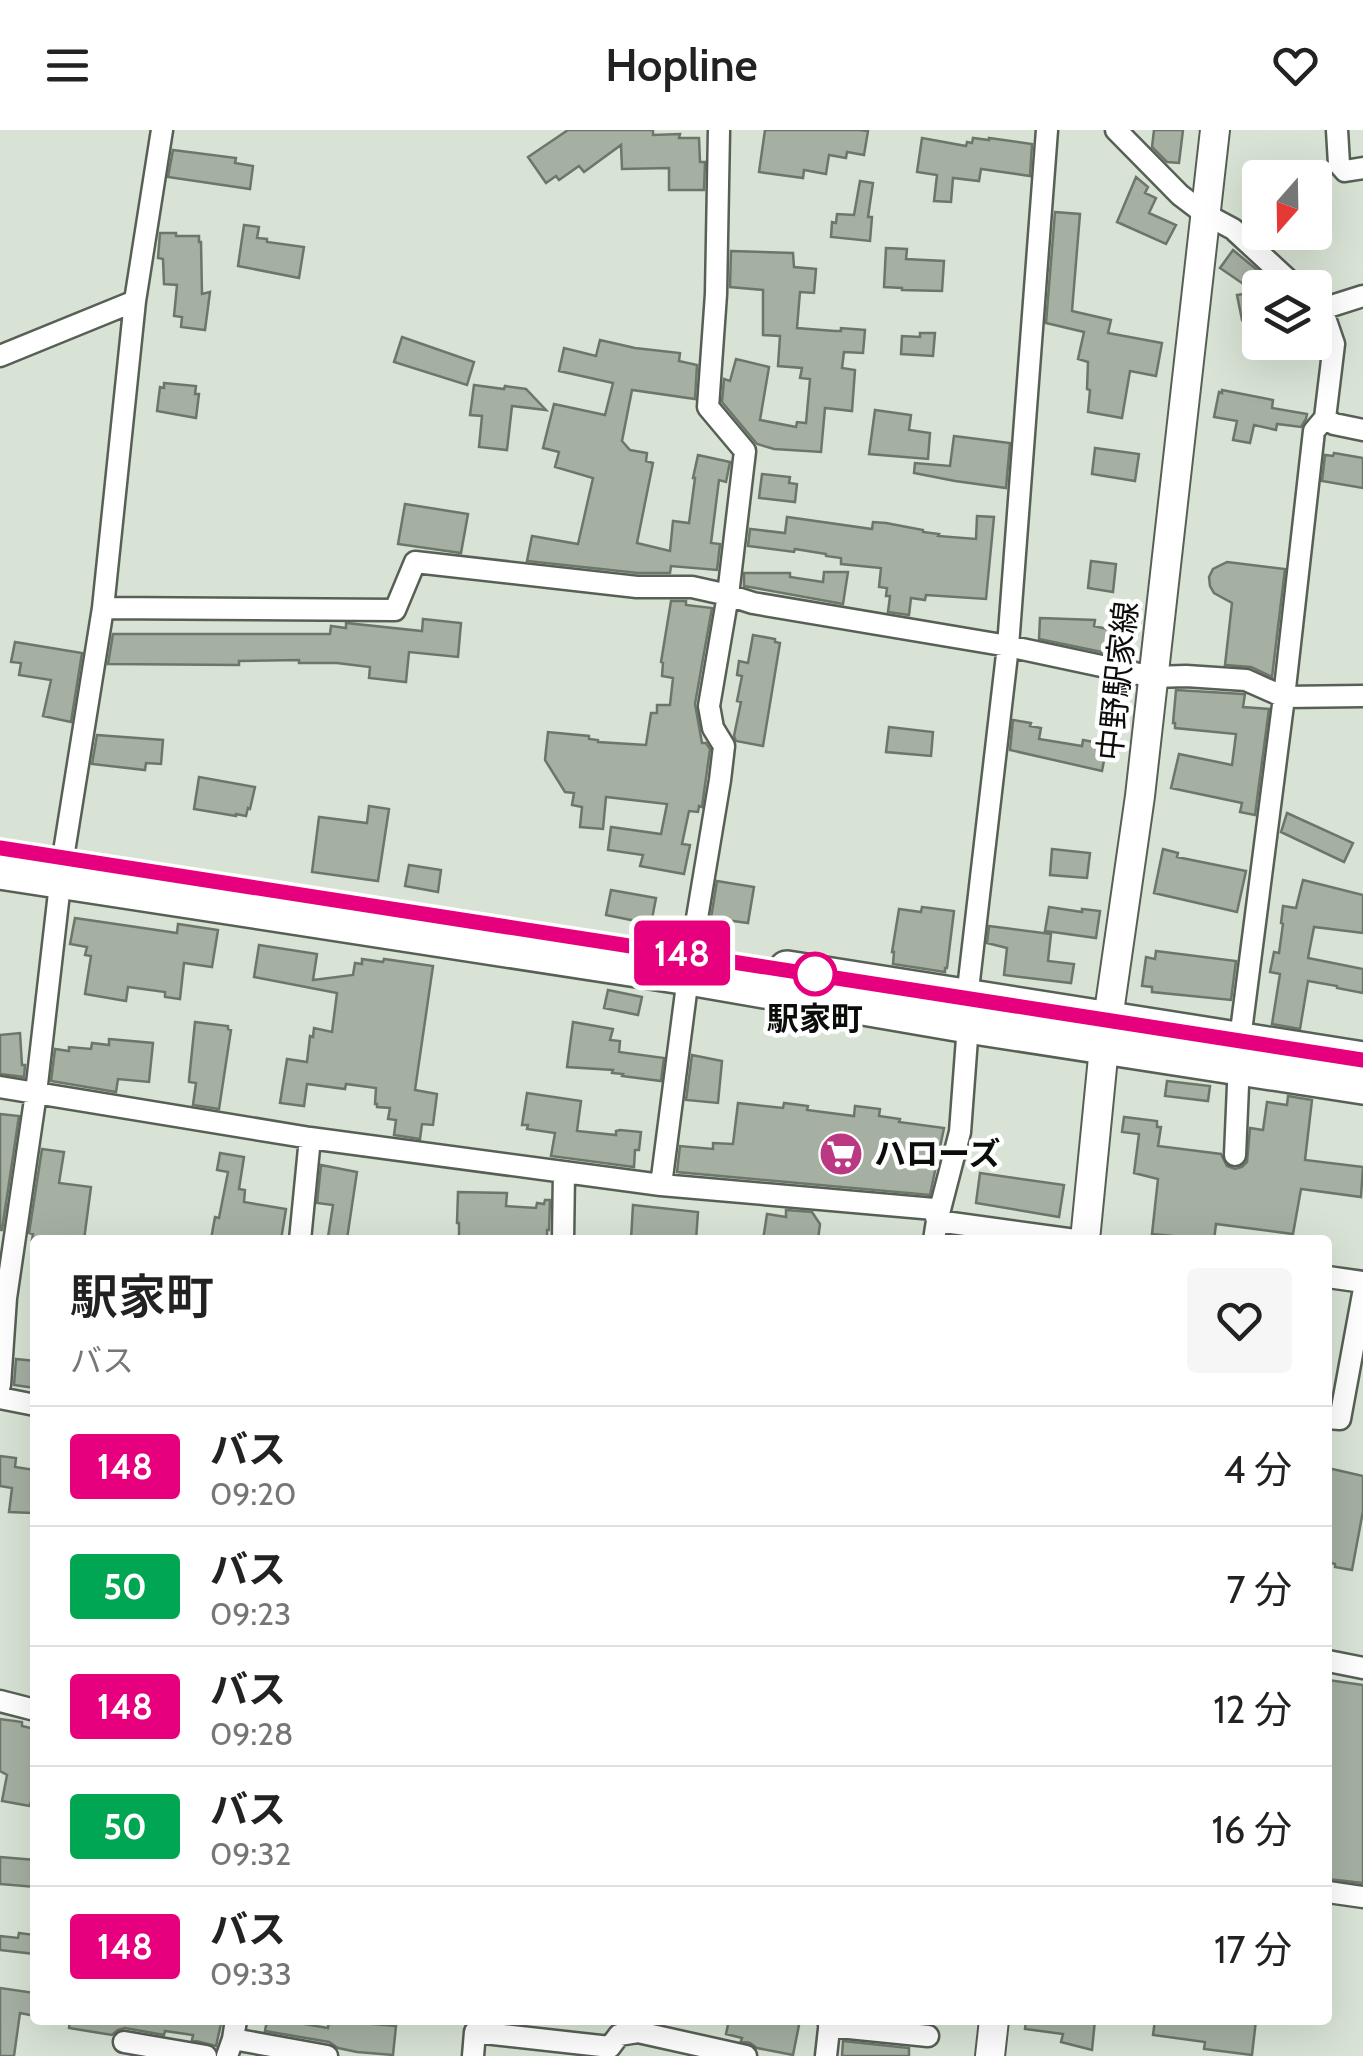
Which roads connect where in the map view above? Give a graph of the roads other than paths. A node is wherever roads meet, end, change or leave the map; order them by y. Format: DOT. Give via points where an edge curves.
graph roads {
  1 [pos="162,130"];
  2 [pos="719,130"];
  3 [pos="1047,130"];
  4 [pos="1116,130"];
  5 [pos="1215,130"];
  6 [pos="1337,130"];
  7 [pos="1363,168"];
  8 [pos="1205,214"];
  9 [pos="1277,270"];
  10 [pos="1363,296"];
  11 [pos="136,301"];
  12 [pos="1332,303"];
  13 [pos="1332,339"];
  14 [pos="0,356"];
  15 [pos="1325,418"];
  16 [pos="1363,430"];
  17 [pos="728,595"];
  18 [pos="103,608"];
  19 [pos="1008,646"];
  20 [pos="1154,677"];
  21 [pos="1363,696"];
  22 [pos="1284,697"];
  23 [pos="0,848"];
  24 [pos="63,870"];
  25 [pos="0,871"];
  26 [pos="690,966"];
  27 [pos="968,1012"];
  28 [pos="1106,1033"];
  29 [pos="1239,1052"];
  30 [pos="1363,1060"];
  31 [pos="1363,1086"];
  32 [pos="0,1087"];
  33 [pos="36,1093"];
  34 [pos="310,1138"];
  35 [pos="1235,1155"];
  36 [pos="564,1172"];
  37 [pos="660,1185"];
  38 [pos="935,1231"];
  39 [pos="300,1235"];
  40 [pos="564,1235"];
  41 [pos="998,1235"];
  42 [pos="1086,1235"];
  43 [pos="1332,1278"];
  44 [pos="1363,1282"];
  45 [pos="1363,1294"];
  46 [pos="0,1385"];
  47 [pos="0,1398"];
  48 [pos="30,1404"];
  49 [pos="1332,1418"];
  50 [pos="1332,1662"];
  51 [pos="1363,1668"];
  52 [pos="0,1700"];
  53 [pos="30,1709"];
  54 [pos="1332,1892"];
  55 [pos="1363,1896"];
  56 [pos="829,2025"];
  57 [pos="844,2025"];
  58 [pos="993,2025"];
  59 [pos="928,2036"];
  60 [pos="232,2038"];
  61 [pos="124,2042"];
  62 [pos="206,2056"];
  63 [pos="327,2056"];
  64 [pos="473,2056"];
  65 [pos="746,2056"];
  66 [pos="826,2056"];
  67 [pos="990,2056"];
  1 -- 11 [label="street"];
  2 -- 17 [label="street" via="708,407 745,451"];
  3 -- 19 [label="street"];
  4 -- 8 [label="street"];
  5 -- 8 [label="main road, 中野駅家線"];
  6 -- 7 [label="street" via="1338,164 1345,171"];
  8 -- 9 [label="street"];
  8 -- 20 [label="main road, 中野駅家線"];
  10 -- 12 [label="street"];
  11 -- 14 [label="street"];
  11 -- 18 [label="street"];
  13 -- 15 [label="street"];
  15 -- 16 [label="street"];
  15 -- 22 [label="street" via="1314,431"];
  17 -- 18 [label="street" via="416,562 395,610"];
  17 -- 19 [label="street"];
  17 -- 26 [label="street" via="710,706 724,746"];
  18 -- 24 [label="street"];
  19 -- 20 [label="street"];
  19 -- 27 [label="street"];
  20 -- 22 [label="street" via="1246,680"];
  20 -- 28 [label="main road, 中野駅家線"];
  21 -- 22 [label="street"];
  22 -- 29 [label="street"];
  23 -- 24 [label="highway"];
  24 -- 25 [label="highway"];
  24 -- 26 [label="highway"];
  24 -- 33 [label="street"];
  26 -- 27 [label="highway"];
  26 -- 37 [label="street"];
  27 -- 28 [label="highway"];
  27 -- 38 [label="street" via="960,1132"];
  28 -- 29 [label="highway"];
  28 -- 42 [label="main road, 中野駅家線"];
  29 -- 30 [label="highway"];
  29 -- 31 [label="highway"];
  29 -- 35 [label="street"];
  32 -- 33 [label="street"];
  33 -- 34 [label="street"];
  33 -- 46 [label="street"];
  34 -- 36 [label="street"];
  34 -- 39 [label="street"];
  36 -- 37 [label="street"];
  36 -- 40 [label="street"];
  37 -- 38 [label="street" via="934,1208"];
  38 -- 41 [label="street"];
  43 -- 44 [label="street"];
  45 -- 49 [label="street" via="1340,1419"];
  47 -- 48 [label="street"];
  50 -- 51 [label="street"];
  52 -- 53 [label="street"];
  54 -- 55 [label="street"];
  56 -- 66 [label="street"];
  57 -- 59 [label="street"];
  58 -- 67 [label="main road"];
  60 -- 63 [label="street"];
  61 -- 62 [label="street"];
  64 -- 65 [label="street" via="475,2032 610,2047 619,2035 638,2032"];
}
